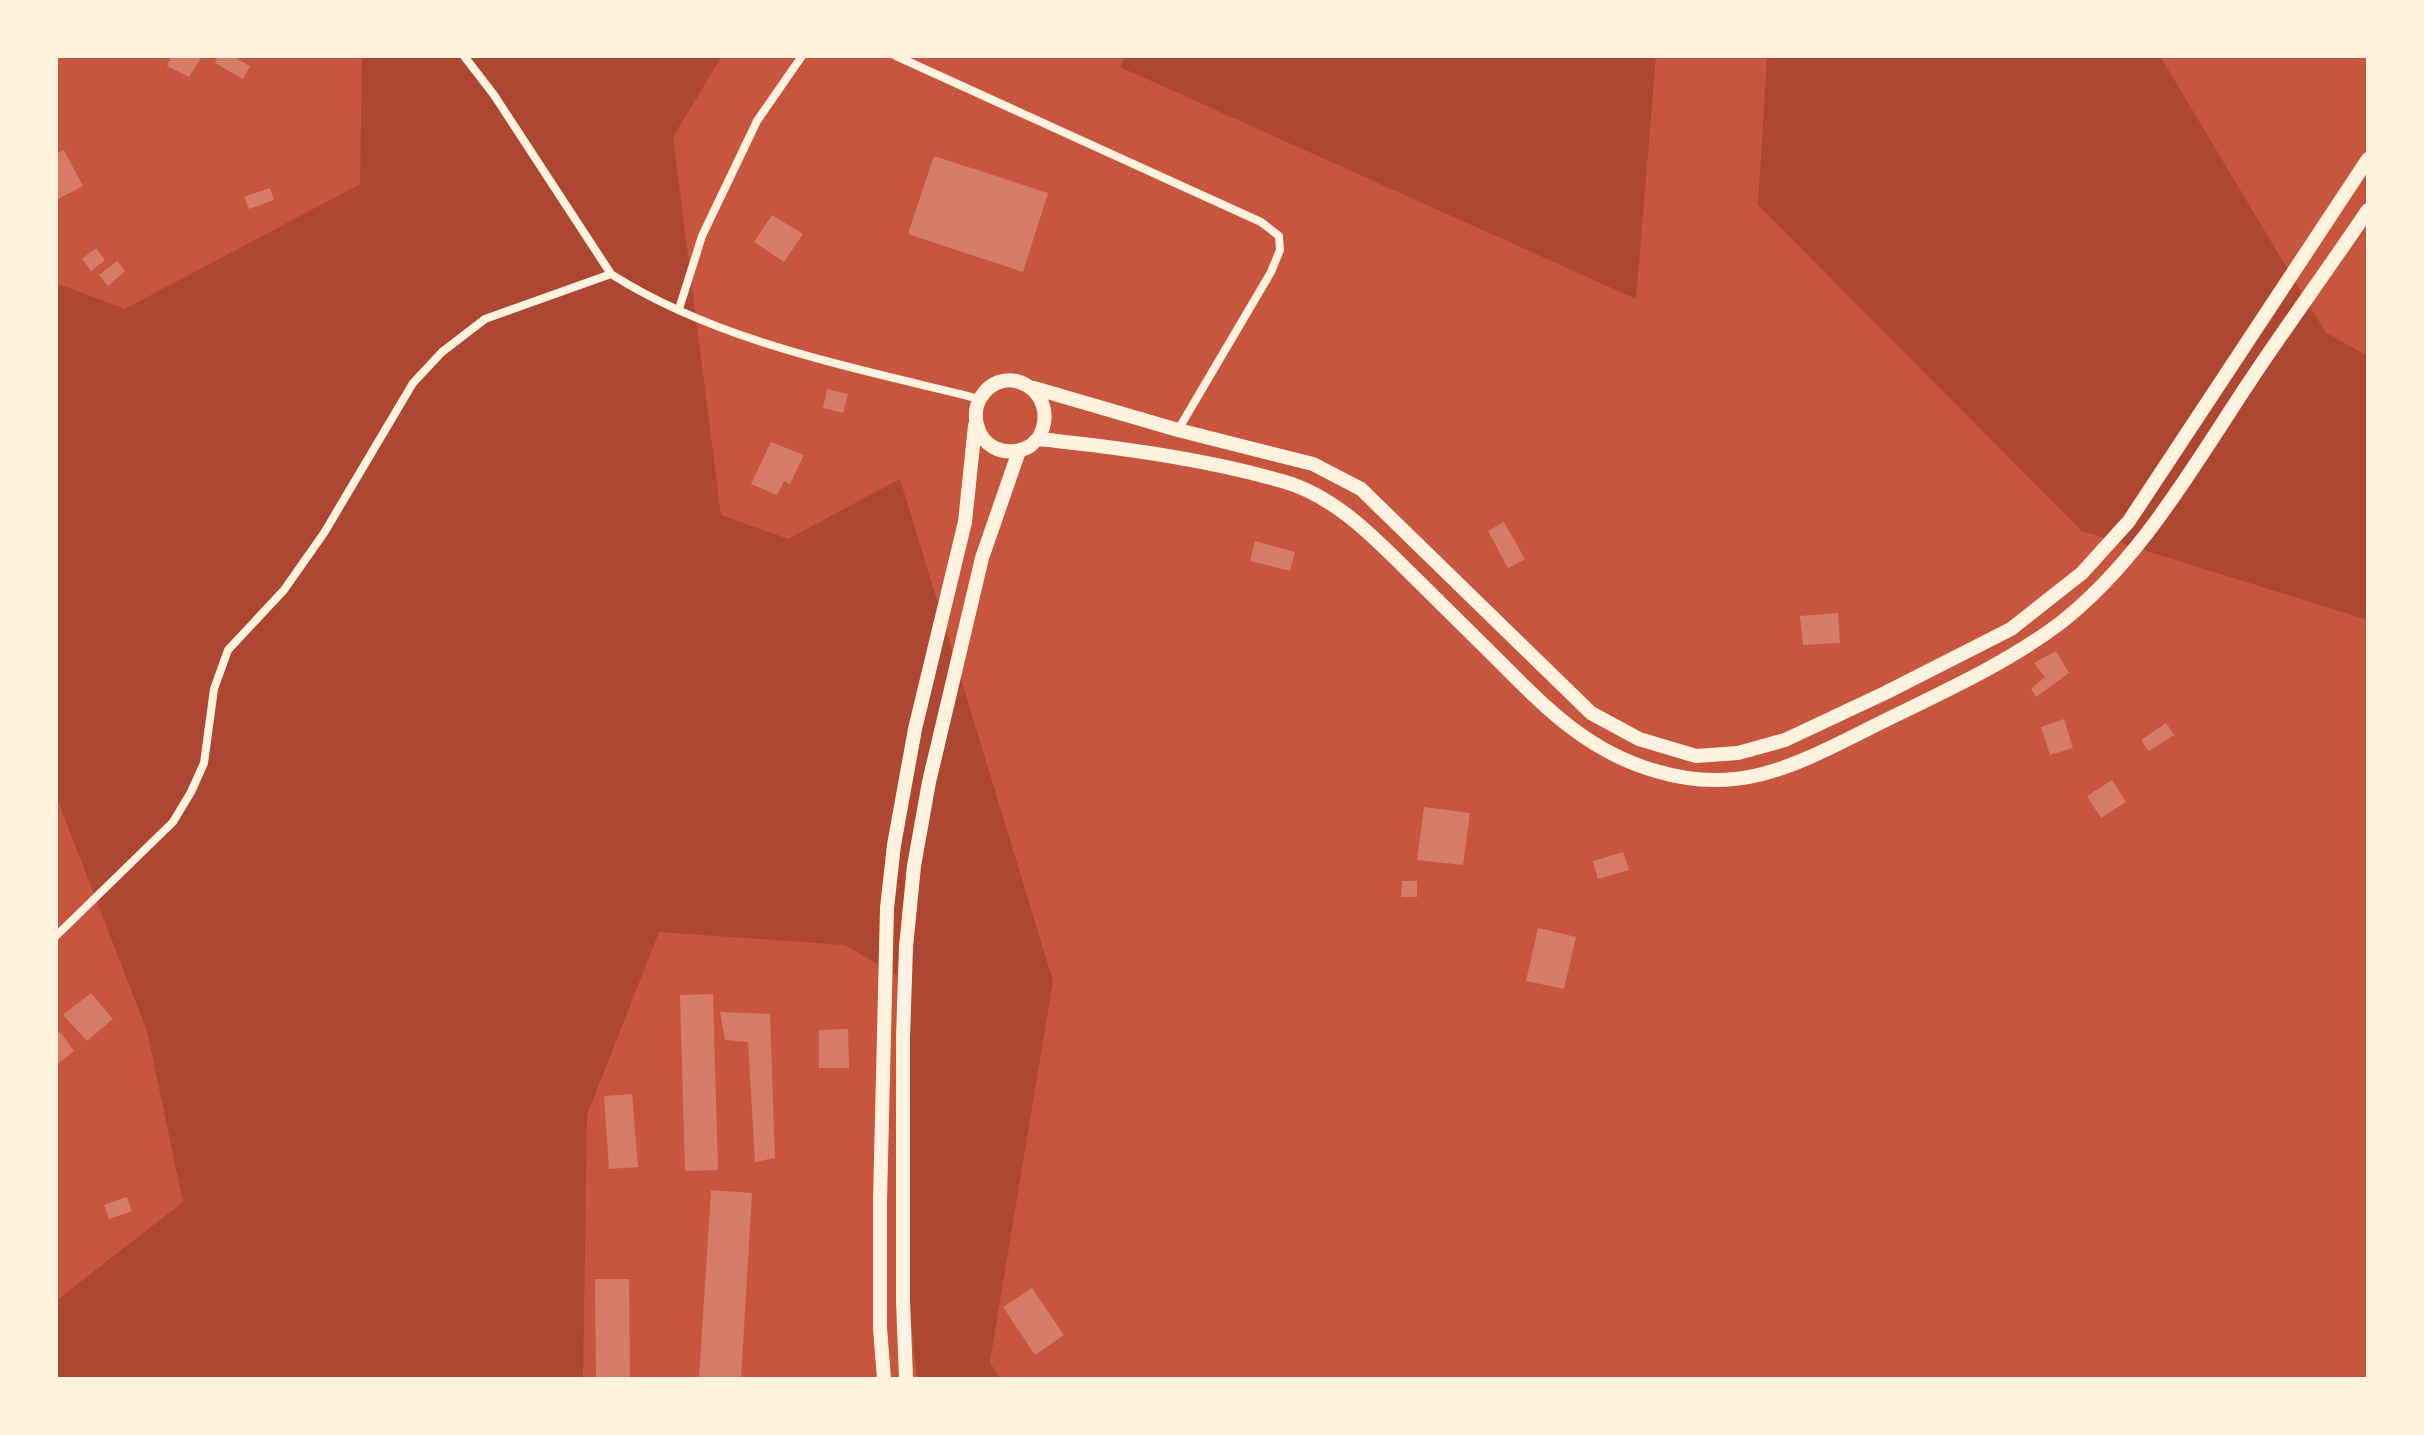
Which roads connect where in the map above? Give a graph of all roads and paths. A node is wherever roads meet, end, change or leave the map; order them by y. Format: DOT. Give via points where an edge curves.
graph roads {
  1 [pos="464,56"];
  2 [pos="802,56"];
  3 [pos="896,56"];
  4 [pos="2368,159"];
  5 [pos="2367,215"];
  6 [pos="611,274"];
  7 [pos="679,309"];
  8 [pos="1030,386"];
  9 [pos="980,399"];
  10 [pos="976,421"];
  11 [pos="1178,430"];
  12 [pos="1038,439"];
  13 [pos="1019,451"];
  14 [pos="56,936"];
  15 [pos="884,1379"];
  16 [pos="906,1379"];
  1 -- 6 [label="street"];
  2 -- 7 [label="street" via="750,135 702,236"];
  3 -- 11 [label="street" via="1261,222 1279,236 1280,250 1271,272"];
  4 -- 11 [label="street" via="2129,521 2082,573 2011,629 1785,740 1738,753 1696,756 1639,739 1591,713 1361,489 1313,464"];
  5 -- 12 [label="street" via="2170,503 2102,584 2059,623 2017,652 1801,762 1729,781 1692,781 1651,770 1582,738 1378,541 1341,509 1289,482 1219,464"];
  6 -- 7 [label="street"];
  6 -- 14 [label="street" via="485,319 413,383 324,533 284,590 228,650 214,689 204,763 173,822"];
  7 -- 9 [label="street" via="766,344"];
  8 -- 9 [label="street" via="1008,381"];
  8 -- 11 [label="street"];
  8 -- 12 [label="street" via="1045,405 1047,417"];
  9 -- 10 [label="street"];
  10 -- 13 [label="street" via="979,433 996,449"];
  10 -- 15 [label="street" via="965,522 915,729 887,908 880,1201"];
  12 -- 13 [label="street"];
  13 -- 16 [label="street" via="982,558 914,866 903,1038"];
}
